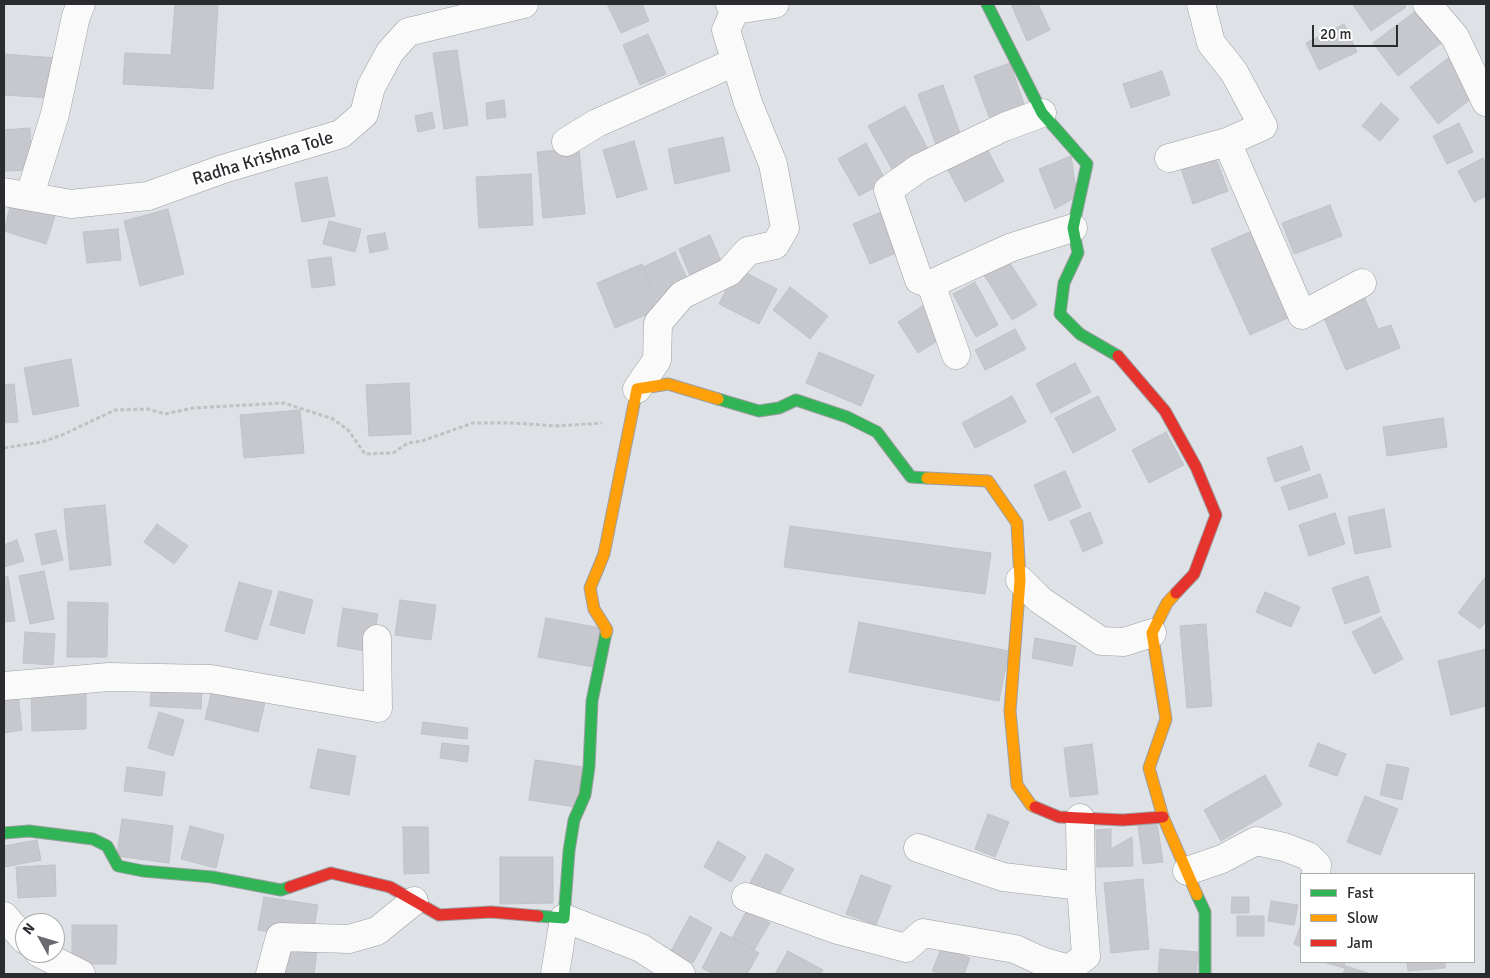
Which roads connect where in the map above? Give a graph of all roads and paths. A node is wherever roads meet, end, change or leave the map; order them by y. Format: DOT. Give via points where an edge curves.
graph roads {
  1 [pos="81,4"];
  2 [pos="524,4"];
  3 [pos="775,4"];
  4 [pos="986,4"];
  5 [pos="1201,4"];
  6 [pos="1427,4"];
  7 [pos="732,7"];
  8 [pos="735,62"];
  9 [pos="1486,102"];
  10 [pos="1042,113"];
  11 [pos="566,142"];
  12 [pos="1227,142"];
  13 [pos="1169,158"];
  14 [pos="17,194"];
  15 [pos="1073,228"];
  16 [pos="931,284"];
  17 [pos="1362,284"];
  18 [pos="956,355"];
  19 [pos="637,389"];
  20 [pos="630,423"];
  21 [pos="4,448"];
  22 [pos="1020,580"];
  23 [pos="1152,633"];
  24 [pos="377,639"];
  25 [pos="4,686"];
  26 [pos="1162,817"];
  27 [pos="1080,818"];
  28 [pos="4,833"];
  29 [pos="918,848"];
  30 [pos="1187,872"];
  31 [pos="1316,873"];
  32 [pos="1081,886"];
  33 [pos="746,897"];
  34 [pos="414,901"];
  35 [pos="4,916"];
  36 [pos="564,918"];
  37 [pos="15,929"];
  38 [pos="59,963"];
  39 [pos="81,974"];
  40 [pos="270,974"];
  41 [pos="555,974"];
  42 [pos="681,974"];
  43 [pos="1205,974"];
  1 -- 14 [label="street" via="55,114"];
  2 -- 14 [label="street, Radha Krishna Tole" via="408,32 390,52 371,88 364,114 341,134 223,169 148,196 71,204"];
  3 -- 7 [label="street"];
  4 -- 10 [label="street"];
  5 -- 12 [label="street" via="1211,43 1234,72 1263,126"];
  6 -- 9 [label="street" via="1455,38"];
  7 -- 8 [label="street" via="726,30"];
  8 -- 11 [label="street" via="597,123"];
  8 -- 19 [label="street" via="772,164 785,228 775,245 748,251 729,272 682,296 658,323 657,360"];
  10 -- 15 [label="street" via="1087,164"];
  10 -- 16 [label="street" via="1004,127 919,168 888,190 919,280"];
  12 -- 13 [label="street"];
  12 -- 17 [label="street" via="1302,315"];
  15 -- 16 [label="street" via="1012,247"];
  15 -- 23 [label="street" via="1078,253 1064,283 1060,314 1080,334 1120,357 1165,411 1196,467 1216,515 1194,574 1166,603"];
  16 -- 18 [label="street"];
  19 -- 20 [label="street"];
  19 -- 22 [label="street" via="668,384 759,411 779,408 796,400 847,417 877,432 911,477 988,481 1017,523"];
  20 -- 21 [label="path" via="556,426 473,423 408,443 393,453 365,454 348,430 333,419 284,403 193,408 165,414 148,409 115,410 42,442"];
  20 -- 36 [label="street" via="604,554 590,588 594,609 607,630 592,701 585,795 574,820 569,851"];
  22 -- 23 [label="street" via="1040,600 1101,640 1124,642"];
  22 -- 27 [label="street" via="1010,712 1017,785 1031,805 1059,818"];
  23 -- 26 [label="street" via="1166,719 1149,768"];
  24 -- 25 [label="street" via="378,708 211,679 109,677"];
  26 -- 27 [label="street" via="1123,820"];
  26 -- 30 [label="street"];
  27 -- 32 [label="street"];
  28 -- 34 [label="street" via="29,831 93,839 107,846 118,866 143,871 212,877 281,890 331,873 390,887"];
  29 -- 32 [label="street" via="1003,877"];
  30 -- 31 [label="street" via="1256,841 1308,856 1317,865"];
  30 -- 43 [label="street" via="1205,912"];
  32 -- 33 [label="street" via="1086,956 1068,969 1014,948 923,933 906,948 838,930"];
  34 -- 36 [label="street" via="439,915 492,912"];
  34 -- 40 [label="street" via="377,931 349,939 280,937"];
  35 -- 37 [label="street"];
  36 -- 41 [label="street"];
  36 -- 42 [label="street" via="641,948"];
  38 -- 39 [label="street"];
}
